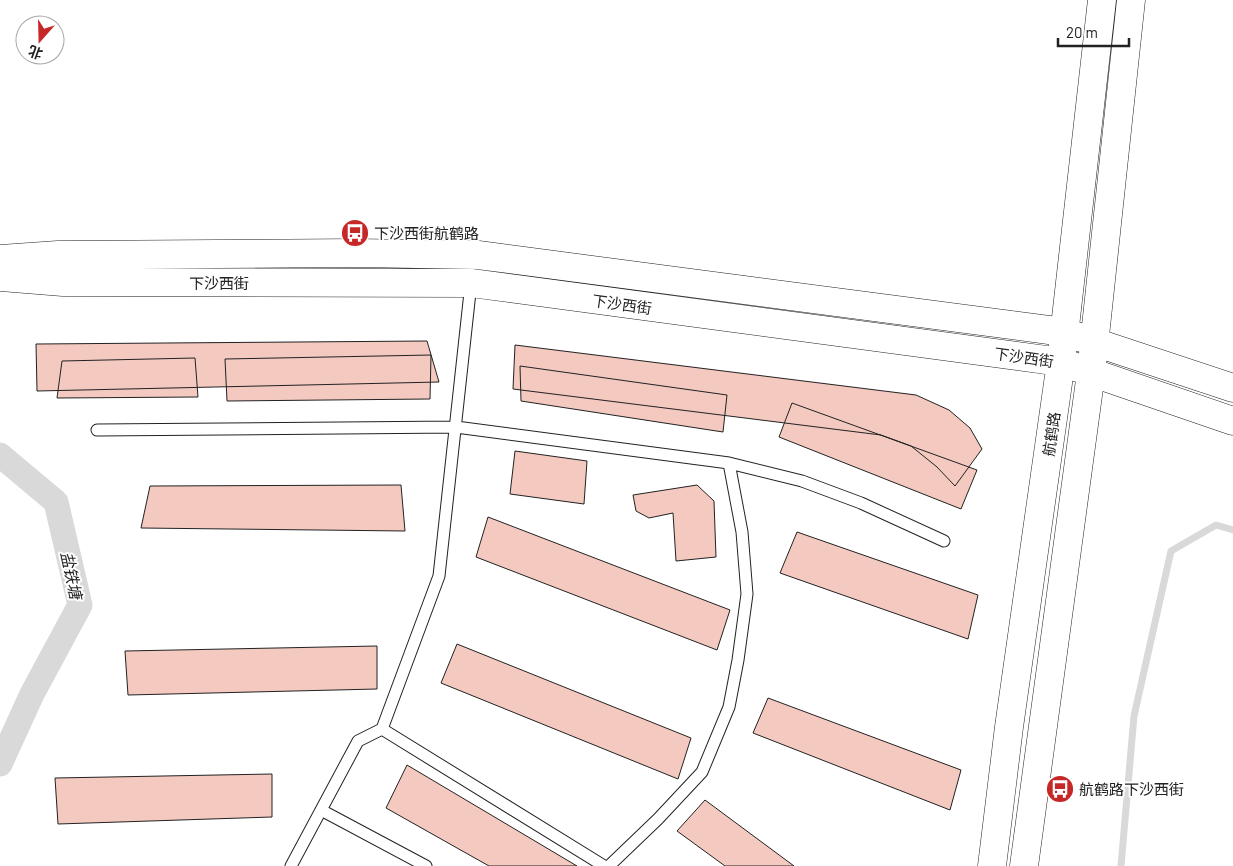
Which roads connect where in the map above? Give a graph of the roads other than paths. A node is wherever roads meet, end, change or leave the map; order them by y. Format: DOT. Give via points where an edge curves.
graph roads {
  1 [pos="1102,0"];
  2 [pos="1131,0"];
  3 [pos="0,259"];
  4 [pos="0,277"];
  5 [pos="471,283"];
  6 [pos="1064,332"];
  7 [pos="1094,342"];
  8 [pos="1061,362"];
  9 [pos="1091,373"];
  10 [pos="1233,388"];
  11 [pos="1233,421"];
  12 [pos="456,427"];
  13 [pos="97,430"];
  14 [pos="730,463"];
  15 [pos="944,541"];
  16 [pos="382,729"];
  17 [pos="321,810"];
  18 [pos="291,866"];
  19 [pos="426,866"];
  20 [pos="604,866"];
  21 [pos="609,866"];
  22 [pos="992,866"];
  23 [pos="1024,866"];
  1 -- 6 [label="street, 航鹤路"];
  2 -- 7 [label="street, 航鹤路"];
  3 -- 6 [label="street, 下沙西街" via="68,255 478,255"];
  4 -- 5 [label="street, 下沙西街" via="63,282"];
  5 -- 8 [label="street, 下沙西街"];
  5 -- 12 [label="lane"];
  6 -- 7 [label="street, 下沙西街"];
  6 -- 8 [label="street, 航鹤路"];
  7 -- 9 [label="street, 航鹤路"];
  7 -- 10 [label="street, 下沙西街"];
  8 -- 9 [label="street, 下沙西街"];
  8 -- 22 [label="street, 航鹤路"];
  9 -- 11 [label="street, 下沙西街"];
  9 -- 23 [label="street, 航鹤路"];
  12 -- 13 [label="lane"];
  12 -- 14 [label="lane"];
  12 -- 16 [label="lane" via="439,576"];
  14 -- 15 [label="lane" via="802,481 861,503"];
  14 -- 21 [label="lane" via="742,532 747,594 729,707 702,772"];
  16 -- 17 [label="lane" via="358,742"];
  16 -- 20 [label="lane"];
  17 -- 18 [label="lane"];
  17 -- 19 [label="lane"];
}
